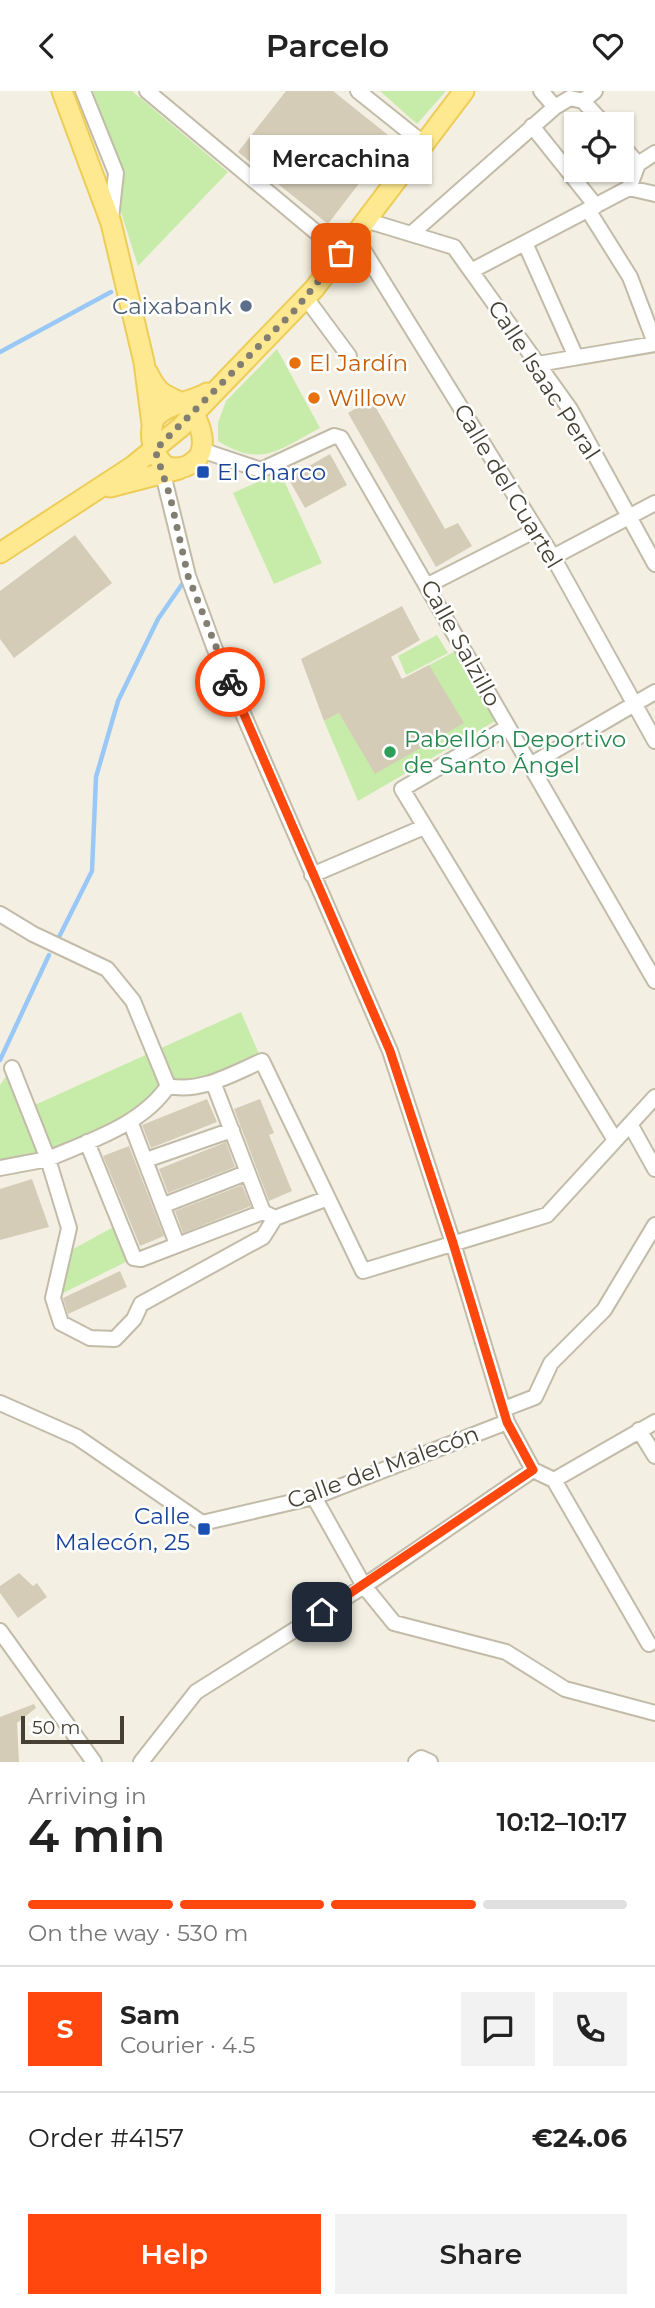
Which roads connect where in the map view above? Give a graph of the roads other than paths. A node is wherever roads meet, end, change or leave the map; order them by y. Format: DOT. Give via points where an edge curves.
graph roads {
  1 [pos="62,91"];
  2 [pos="83,91"];
  3 [pos="148,91"];
  4 [pos="358,91"];
  5 [pos="464,91"];
  6 [pos="541,91"];
  7 [pos="595,91"];
  8 [pos="583,101"];
  9 [pos="555,107"];
  10 [pos="593,112"];
  11 [pos="532,127"];
  12 [pos="423,143"];
  13 [pos="655,153"];
  14 [pos="634,160"];
  15 [pos="638,164"];
  16 [pos="629,188"];
  17 [pos="655,194"];
  18 [pos="592,208"];
  19 [pos="111,223"];
  20 [pos="359,228"];
  21 [pos="411,234"];
  22 [pos="525,243"];
  23 [pos="341,253"];
  24 [pos="471,271"];
  25 [pos="306,298"];
  26 [pos="655,344"];
  27 [pos="349,356"];
  28 [pos="576,358"];
  29 [pos="144,362"];
  30 [pos="538,364"];
  31 [pos="188,410"];
  32 [pos="152,424"];
  33 [pos="201,450"];
  34 [pos="169,463"];
  35 [pos="655,503"];
  36 [pos="629,517"];
  37 [pos="536,530"];
  38 [pos="0,553"];
  39 [pos="553,557"];
  40 [pos="655,564"];
  41 [pos="428,585"];
  42 [pos="655,692"];
  43 [pos="635,704"];
  44 [pos="508,727"];
  45 [pos="655,741"];
  46 [pos="530,765"];
  47 [pos="424,827"];
  48 [pos="313,875"];
  49 [pos="0,914"];
  50 [pos="655,981"];
  51 [pos="12,1068"];
  52 [pos="213,1082"];
  53 [pos="168,1086"];
  54 [pos="655,1097"];
  55 [pos="130,1121"];
  56 [pos="630,1124"];
  57 [pos="232,1131"];
  58 [pos="615,1140"];
  59 [pos="87,1142"];
  60 [pos="48,1159"];
  61 [pos="146,1160"];
  62 [pos="0,1168"];
  63 [pos="655,1169"];
  64 [pos="246,1173"];
  65 [pos="328,1198"];
  66 [pos="164,1205"];
  67 [pos="269,1215"];
  68 [pos="655,1225"];
  69 [pos="453,1243"];
  70 [pos="177,1244"];
  71 [pos="0,1403"];
  72 [pos="505,1415"];
  73 [pos="655,1422"];
  74 [pos="639,1430"];
  75 [pos="655,1457"];
  76 [pos="533,1470"];
  77 [pos="554,1480"];
  78 [pos="314,1497"];
  79 [pos="364,1586"];
  80 [pos="0,1631"];
  81 [pos="649,1644"];
  82 [pos="655,1713"];
  83 [pos="149,1760"];
  84 [pos="94,1762"];
  85 [pos="416,1762"];
  86 [pos="430,1762"];
  1 -- 19 [label="main road"];
  2 -- 19 [label="street" via="116,173"];
  3 -- 23 [label="street"];
  4 -- 12 [label="street"];
  5 -- 12 [label="main road"];
  6 -- 9 [label="street"];
  7 -- 8 [label="street"];
  8 -- 9 [label="street" via="570,98"];
  8 -- 10 [label="street"];
  9 -- 11 [label="street"];
  11 -- 18 [label="street"];
  11 -- 21 [label="street"];
  12 -- 20 [label="main road"];
  13 -- 15 [label="street"];
  14 -- 15 [label="street"];
  15 -- 16 [label="street"];
  16 -- 17 [label="street"];
  16 -- 18 [label="street"];
  18 -- 22 [label="street"];
  18 -- 26 [label="street" via="630,277"];
  19 -- 29 [label="main road"];
  20 -- 21 [label="street, Calle Isaac Peral"];
  20 -- 23 [label="main road"];
  20 -- 37 [label="street, Calle del Cuartel"];
  21 -- 24 [label="street, Calle Isaac Peral" via="454,247"];
  22 -- 24 [label="street"];
  22 -- 28 [label="street"];
  23 -- 25 [label="main road"];
  24 -- 30 [label="street, Calle Isaac Peral"];
  25 -- 27 [label="street"];
  25 -- 31 [label="main road" via="234,373"];
  26 -- 28 [label="street"];
  28 -- 30 [label="street"];
  29 -- 31 [label="main road" via="157,388"];
  29 -- 32 [label="main road"];
  30 -- 36 [label="street, Calle Isaac Peral" via="570,409"];
  31 -- 32 [label="main road" via="162,411"];
  31 -- 33 [label="main road" via="202,436"];
  31 -- 34 [label="main road"];
  32 -- 34 [label="main road"];
  33 -- 34 [label="main road" via="199,457"];
  33 -- 41 [label="street, Calle Salzillo" via="261,470 338,436"];
  34 -- 38 [label="main road" via="96,490"];
  34 -- 48 [label="street" via="170,496 188,576"];
  35 -- 36 [label="street"];
  36 -- 39 [label="street"];
  36 -- 40 [label="street, Calle Isaac Peral"];
  37 -- 39 [label="street, Calle del Cuartel"];
  37 -- 41 [label="street"];
  39 -- 43 [label="street, Calle del Cuartel"];
  41 -- 44 [label="street, Calle Salzillo"];
  42 -- 43 [label="street"];
  43 -- 45 [label="street, Calle del Cuartel"];
  43 -- 46 [label="street"];
  44 -- 46 [label="street, Calle Salzillo"];
  44 -- 47 [label="street" via="402,789"];
  46 -- 50 [label="street, Calle Salzillo"];
  47 -- 48 [label="street"];
  47 -- 58 [label="street"];
  48 -- 69 [label="street" via="390,1051"];
  49 -- 53 [label="street" via="107,969 133,1001"];
  51 -- 60 [label="street"];
  52 -- 53 [label="street" via="184,1089"];
  52 -- 57 [label="street"];
  52 -- 65 [label="street" via="262,1061"];
  53 -- 55 [label="street" via="157,1103"];
  54 -- 56 [label="street"];
  55 -- 59 [label="street"];
  55 -- 61 [label="street"];
  56 -- 58 [label="street"];
  56 -- 63 [label="street"];
  57 -- 61 [label="street"];
  57 -- 64 [label="street"];
  58 -- 69 [label="street" via="547,1215"];
  59 -- 60 [label="street"];
  59 -- 70 [label="street" via="134,1258"];
  60 -- 62 [label="street"];
  60 -- 67 [label="street" via="69,1228 53,1298 61,1322 90,1338 115,1339 141,1304 263,1237"];
  61 -- 66 [label="street"];
  64 -- 66 [label="street"];
  64 -- 67 [label="street"];
  65 -- 67 [label="street"];
  65 -- 69 [label="street" via="363,1271"];
  66 -- 70 [label="street"];
  67 -- 70 [label="street"];
  68 -- 72 [label="street, Calle del Malecón" via="604,1310 551,1363 535,1397"];
  69 -- 72 [label="street"];
  71 -- 78 [label="street, Calle del Malecón" via="77,1437 202,1523"];
  72 -- 76 [label="street"];
  72 -- 78 [label="street, Calle del Malecón"];
  73 -- 74 [label="street"];
  74 -- 75 [label="street"];
  74 -- 77 [label="street"];
  76 -- 77 [label="street"];
  76 -- 79 [label="street"];
  77 -- 81 [label="street"];
  78 -- 79 [label="street"];
  79 -- 82 [label="street" via="394,1623 506,1652 565,1689"];
  79 -- 83 [label="street" via="196,1692"];
  80 -- 84 [label="street"];
  85 -- 86 [label="street" via="421,1758"];
}
